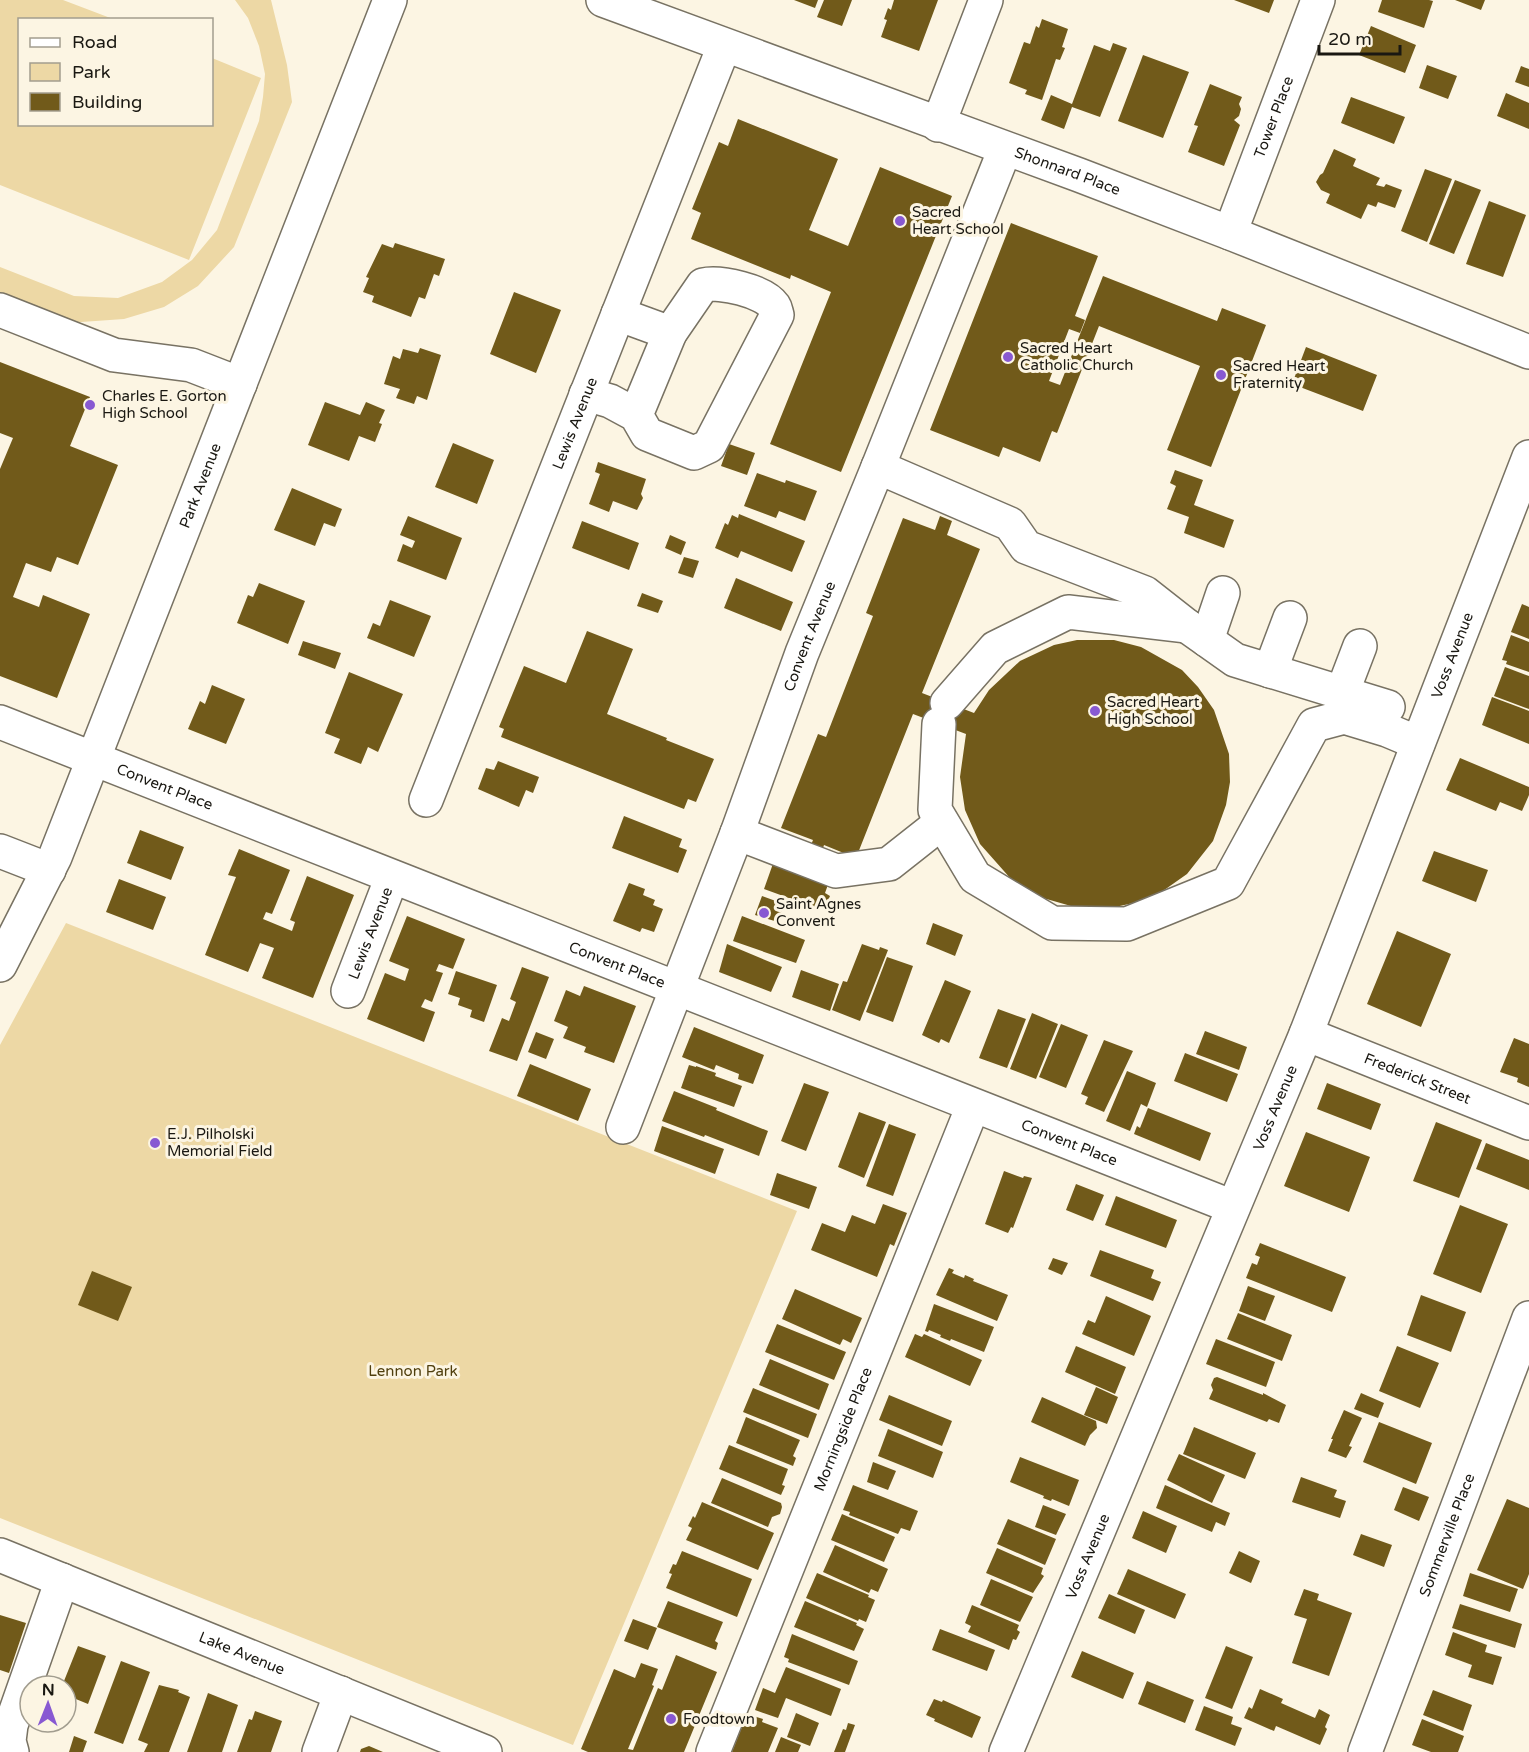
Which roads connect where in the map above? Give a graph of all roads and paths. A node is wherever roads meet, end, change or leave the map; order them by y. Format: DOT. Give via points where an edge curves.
graph roads {
  1 [pos="390,0"];
  2 [pos="603,0"];
  3 [pos="986,0"];
  4 [pos="1318,0"];
  5 [pos="724,46"];
  6 [pos="938,125"];
  7 [pos="1005,149"];
  8 [pos="1230,233"];
  9 [pos="0,310"];
  10 [pos="618,314"];
  11 [pos="670,333"];
  12 [pos="1526,343"];
  13 [pos="240,384"];
  14 [pos="586,394"];
  15 [pos="636,415"];
  16 [pos="1529,457"];
  17 [pos="879,467"];
  18 [pos="1223,593"];
  19 [pos="1290,618"];
  20 [pos="1197,633"];
  21 [pos="1360,646"];
  22 [pos="1270,671"];
  23 [pos="1342,693"];
  24 [pos="0,722"];
  25 [pos="1422,732"];
  26 [pos="94,759"];
  27 [pos="426,800"];
  28 [pos="941,823"];
  29 [pos="737,833"];
  30 [pos="0,851"];
  31 [pos="49,870"];
  32 [pos="392,877"];
  33 [pos="0,965"];
  34 [pos="675,988"];
  35 [pos="348,991"];
  36 [pos="1306,1034"];
  37 [pos="973,1106"];
  38 [pos="1529,1123"];
  39 [pos="622,1127"];
  40 [pos="1233,1207"];
  41 [pos="1529,1318"];
  42 [pos="0,1555"];
  43 [pos="62,1580"];
  44 [pos="341,1693"];
  45 [pos="12,1752"];
  46 [pos="319,1752"];
  47 [pos="485,1752"];
  48 [pos="713,1752"];
  49 [pos="1006,1752"];
  50 [pos="1365,1752"];
  1 -- 13 [label="street, Park Avenue"];
  2 -- 5 [label="street, Shonnard Place"];
  3 -- 6 [label="street"];
  4 -- 8 [label="street, Tower Place"];
  5 -- 6 [label="street, Shonnard Place"];
  5 -- 10 [label="street, Lewis Avenue"];
  6 -- 7 [label="street, Shonnard Place"];
  7 -- 8 [label="street, Shonnard Place"];
  7 -- 17 [label="street, Convent Avenue"];
  8 -- 12 [label="street, Shonnard Place"];
  9 -- 13 [label="street" via="114,355 190,365"];
  10 -- 11 [label="street"];
  10 -- 14 [label="street, Lewis Avenue"];
  11 -- 15 [label="street"];
  11 -- 15 [label="street" via="703,285 752,291 774,306 777,315 709,446 694,453 647,434"];
  13 -- 26 [label="street, Park Avenue"];
  14 -- 15 [label="street"];
  14 -- 27 [label="street, Lewis Avenue"];
  16 -- 25 [label="street, Voss Avenue"];
  17 -- 20 [label="street" via="1010,524 1026,547 1145,593"];
  17 -- 29 [label="street, Convent Avenue" via="802,653"];
  18 -- 20 [label="street"];
  19 -- 22 [label="street"];
  20 -- 22 [label="street" via="1235,660"];
  20 -- 28 [label="street" via="1068,612 995,648 943,713 935,810"];
  21 -- 23 [label="street"];
  22 -- 23 [label="street"];
  23 -- 25 [label="street"];
  24 -- 26 [label="street, Convent Place"];
  25 -- 28 [label="street" via="1387,730 1344,717 1314,725 1228,884 1127,924 1052,923 975,877"];
  25 -- 36 [label="street, Voss Avenue"];
  26 -- 31 [label="street, Park Avenue"];
  26 -- 32 [label="street, Convent Place"];
  28 -- 29 [label="street" via="889,864 836,871"];
  29 -- 34 [label="street, Convent Avenue"];
  30 -- 31 [label="street"];
  31 -- 33 [label="street, Park Avenue"];
  32 -- 34 [label="street, Convent Place"];
  32 -- 35 [label="street, Lewis Avenue"];
  34 -- 37 [label="street, Convent Place"];
  34 -- 39 [label="street, Convent Avenue"];
  36 -- 38 [label="street, Frederick Street"];
  36 -- 40 [label="street, Voss Avenue"];
  37 -- 40 [label="street, Convent Place"];
  37 -- 48 [label="street, Morningside Place"];
  40 -- 49 [label="street, Voss Avenue"];
  41 -- 50 [label="street, Sommerville Place"];
  42 -- 43 [label="street, Lake Avenue"];
  43 -- 44 [label="street, Lake Avenue"];
  43 -- 45 [label="street" via="11,1725"];
  44 -- 46 [label="street"];
  44 -- 47 [label="street, Lake Avenue"];
}
